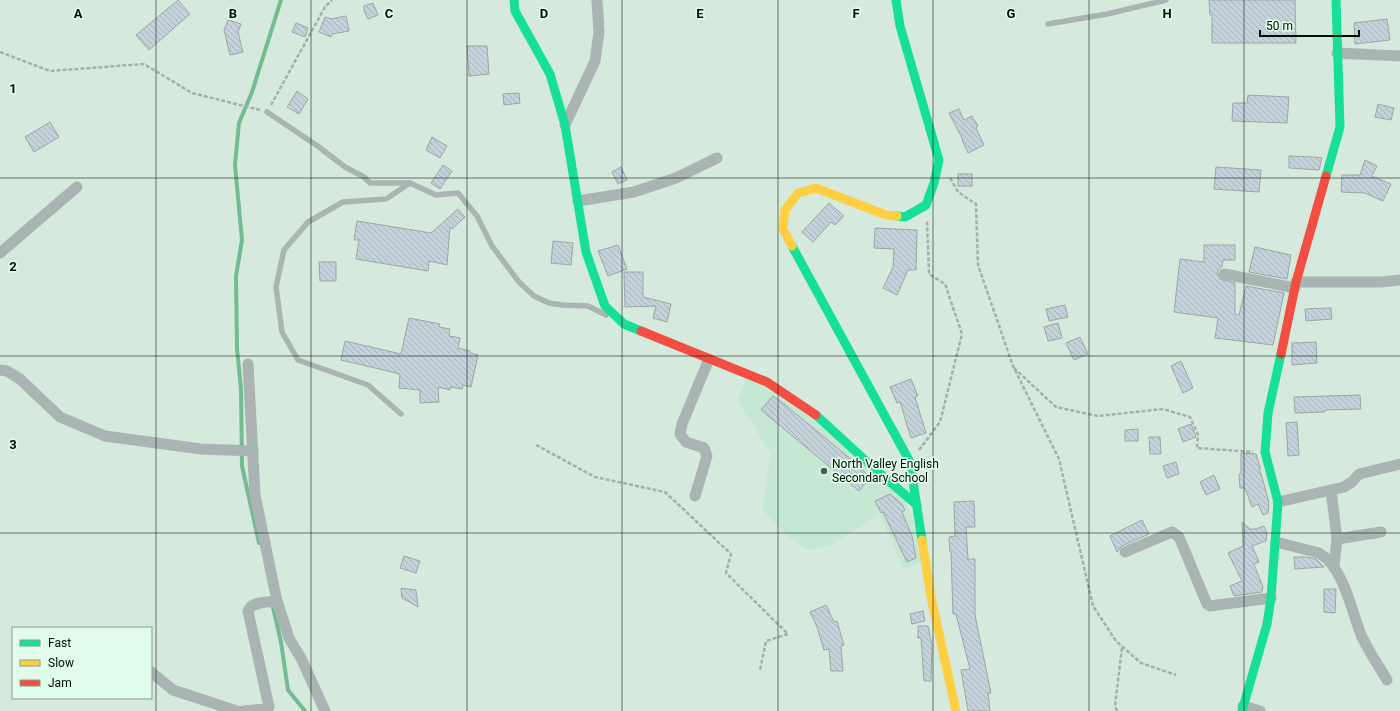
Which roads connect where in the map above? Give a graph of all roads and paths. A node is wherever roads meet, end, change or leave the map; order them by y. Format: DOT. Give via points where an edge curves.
graph roads {
  1 [pos="332,0"];
  2 [pos="514,0"];
  3 [pos="597,0"];
  4 [pos="896,0"];
  5 [pos="1166,0"];
  6 [pos="1336,0"];
  7 [pos="1048,24"];
  8 [pos="0,52"];
  9 [pos="1337,53"];
  10 [pos="1400,56"];
  11 [pos="267,112"];
  12 [pos="564,125"];
  13 [pos="717,158"];
  14 [pos="939,160"];
  15 [pos="410,183"];
  16 [pos="77,187"];
  17 [pos="578,202"];
  18 [pos="926,205"];
  19 [pos="0,253"];
  20 [pos="1224,274"];
  21 [pos="1400,280"];
  22 [pos="1295,285"];
  23 [pos="624,324"];
  24 [pos="710,359"];
  25 [pos="248,364"];
  26 [pos="1013,366"];
  27 [pos="0,370"];
  28 [pos="401,414"];
  29 [pos="536,445"];
  30 [pos="253,451"];
  31 [pos="1266,452"];
  32 [pos="910,462"];
  33 [pos="1400,464"];
  34 [pos="1331,490"];
  35 [pos="696,496"];
  36 [pos="1278,502"];
  37 [pos="917,505"];
  38 [pos="1381,532"];
  39 [pos="1337,539"];
  40 [pos="1276,542"];
  41 [pos="1125,552"];
  42 [pos="1334,566"];
  43 [pos="1271,598"];
  44 [pos="277,601"];
  45 [pos="1122,646"];
  46 [pos="760,670"];
  47 [pos="152,673"];
  48 [pos="1176,675"];
  49 [pos="1387,680"];
  50 [pos="1242,708"];
  51 [pos="237,711"];
  52 [pos="243,711"];
  53 [pos="325,711"];
  54 [pos="956,711"];
  55 [pos="1117,711"];
  56 [pos="1260,711"];
  1 -- 11 [label="path" via="325,7"];
  2 -- 12 [label="street" via="515,11 550,74"];
  3 -- 12 [label="street" via="599,32 595,61"];
  4 -- 14 [label="street" via="900,26"];
  5 -- 7 [label="lane"];
  6 -- 9 [label="street"];
  8 -- 11 [label="path" via="50,71 144,64 192,93"];
  9 -- 10 [label="street"];
  9 -- 22 [label="street" via="1340,127"];
  11 -- 15 [label="lane" via="370,183"];
  12 -- 17 [label="street"];
  13 -- 17 [label="street" via="676,178 634,192"];
  14 -- 18 [label="street"];
  14 -- 26 [label="path" via="958,192 976,204 978,265"];
  15 -- 23 [label="lane" via="436,194 458,193 477,216 492,246 519,282 534,296 549,303 588,306"];
  15 -- 28 [label="lane" via="386,199 343,202 308,222 284,250 276,287 282,332 298,360 368,385"];
  16 -- 19 [label="street"];
  17 -- 23 [label="street" via="586,252 606,306"];
  18 -- 32 [label="path" via="929,274 945,284 962,334 940,422"];
  18 -- 32 [label="street" via="905,217 886,215 816,188 798,193 785,210 783,229"];
  20 -- 22 [label="street"];
  21 -- 22 [label="street"];
  22 -- 31 [label="street" via="1268,413"];
  23 -- 24 [label="street"];
  24 -- 35 [label="street" via="680,434 686,442 704,448 707,456"];
  24 -- 37 [label="street" via="767,382 818,416"];
  25 -- 30 [label="street"];
  26 -- 31 [label="path" via="1056,406 1098,416 1163,409 1190,417 1198,434 1197,448"];
  26 -- 45 [label="path" via="1059,459 1093,606"];
  27 -- 30 [label="street" via="20,379 60,417 105,436 201,449"];
  29 -- 46 [label="path" via="595,477 665,492 731,554 726,573 788,634 766,641"];
  30 -- 44 [label="street" via="255,495"];
  31 -- 36 [label="street"];
  32 -- 37 [label="street"];
  33 -- 34 [label="street" via="1359,474 1344,487"];
  34 -- 36 [label="street"];
  34 -- 39 [label="street"];
  36 -- 40 [label="street"];
  37 -- 54 [label="street" via="931,597"];
  38 -- 39 [label="street"];
  39 -- 42 [label="street"];
  40 -- 42 [label="street" via="1311,550 1325,556"];
  40 -- 43 [label="street"];
  41 -- 43 [label="street" via="1172,532 1179,537 1207,604 1210,606"];
  42 -- 49 [label="street" via="1362,637"];
  43 -- 50 [label="street" via="1267,624"];
  44 -- 52 [label="street" via="254,604 248,611 269,707"];
  44 -- 53 [label="street" via="289,638"];
  45 -- 48 [label="path" via="1141,663"];
  45 -- 55 [label="path" via="1115,706"];
  47 -- 51 [label="street" via="173,690"];
  50 -- 56 [label="street"];
}
